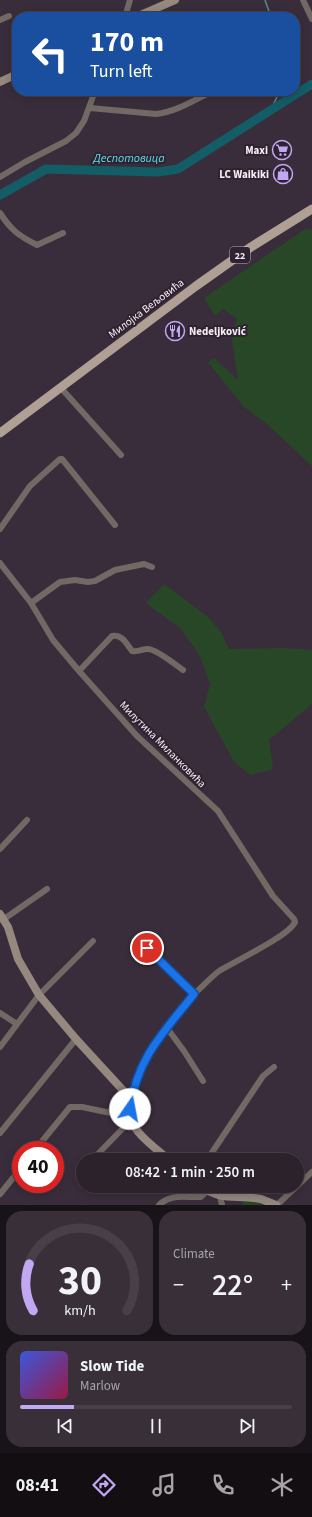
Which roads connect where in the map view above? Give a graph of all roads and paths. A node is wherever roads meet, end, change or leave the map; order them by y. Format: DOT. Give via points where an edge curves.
graph roads {
  1 [pos="130,0"];
  2 [pos="175,0"];
  3 [pos="303,0"];
  4 [pos="126,12"];
  5 [pos="147,12"];
  6 [pos="10,16"];
  7 [pos="312,19"];
  8 [pos="0,20"];
  9 [pos="12,76"];
  10 [pos="0,82"];
  11 [pos="93,96"];
  12 [pos="203,96"];
  13 [pos="90,108"];
  14 [pos="0,178"];
  15 [pos="312,209"];
  16 [pos="0,213"];
  17 [pos="63,233"];
  18 [pos="61,388"];
  19 [pos="0,433"];
  20 [pos="121,455"];
  21 [pos="115,525"];
  22 [pos="0,529"];
  23 [pos="0,563"];
  24 [pos="152,567"];
  25 [pos="31,603"];
  26 [pos="183,670"];
  27 [pos="79,671"];
  28 [pos="27,820"];
  29 [pos="0,849"];
  30 [pos="47,889"];
  31 [pos="2,916"];
  32 [pos="93,941"];
  33 [pos="147,948"];
  34 [pos="39,994"];
  35 [pos="194,994"];
  36 [pos="0,1013"];
  37 [pos="17,1024"];
  38 [pos="167,1028"];
  39 [pos="76,1039"];
  40 [pos="0,1047"];
  41 [pos="274,1067"];
  42 [pos="203,1081"];
  43 [pos="131,1099"];
  44 [pos="130,1119"];
  45 [pos="0,1133"];
  46 [pos="42,1141"];
  47 [pos="99,1153"];
  48 [pos="161,1153"];
  49 [pos="212,1153"];
  50 [pos="312,1172"];
  51 [pos="12,1179"];
  52 [pos="202,1193"];
  53 [pos="214,1193"];
  54 [pos="0,1194"];
  55 [pos="220,1196"];
  56 [pos="159,1205"];
  57 [pos="222,1205"];
  58 [pos="276,1205"];
  1 -- 4 [label="street"];
  2 -- 5 [label="street"];
  3 -- 7 [label="street"];
  6 -- 8 [label="street"];
  9 -- 10 [label="street"];
  11 -- 13 [label="street"];
  12 -- 13 [label="street" via="172,111 156,114"];
  13 -- 14 [label="street" via="76,133 66,141"];
  15 -- 18 [label="main road, Милојка Вељовића / 22" via="251,247 196,286"];
  16 -- 17 [label="street" via="8,226 37,245"];
  18 -- 19 [label="main road, Милојка Вељовића / 22"];
  18 -- 20 [label="street"];
  21 -- 22 [label="street" via="60,459 30,486"];
  23 -- 25 [label="street, Милутина Миланковића"];
  24 -- 25 [label="street" via="144,564 115,570 95,582 60,582"];
  25 -- 27 [label="street, Милутина Миланковића" via="53,640"];
  26 -- 27 [label="street" via="154,651 132,651 122,637 116,635 112,636"];
  27 -- 35 [label="street, Милутина Миланковића" via="137,736 218,811 273,896 293,916 295,922 292,928 218,972"];
  28 -- 29 [label="street"];
  30 -- 31 [label="street"];
  31 -- 34 [label="street" via="18,958"];
  32 -- 34 [label="street"];
  33 -- 35 [label="street"];
  34 -- 37 [label="street"];
  34 -- 39 [label="street"];
  35 -- 38 [label="street"];
  36 -- 37 [label="street"];
  37 -- 40 [label="street"];
  38 -- 42 [label="street"];
  38 -- 43 [label="street" via="146,1057 137,1076"];
  39 -- 43 [label="street"];
  39 -- 45 [label="street"];
  41 -- 49 [label="street" via="263,1076"];
  43 -- 44 [label="street"];
  44 -- 46 [label="street" via="82,1107 70,1107"];
  44 -- 47 [label="street"];
  44 -- 48 [label="street" via="142,1135"];
  50 -- 58 [label="street"];
  51 -- 54 [label="street"];
  52 -- 56 [label="street" via="201,1197 169,1198"];
  53 -- 55 [label="street"];
  55 -- 57 [label="street"];
  55 -- 58 [label="street" via="261,1200"];
}
